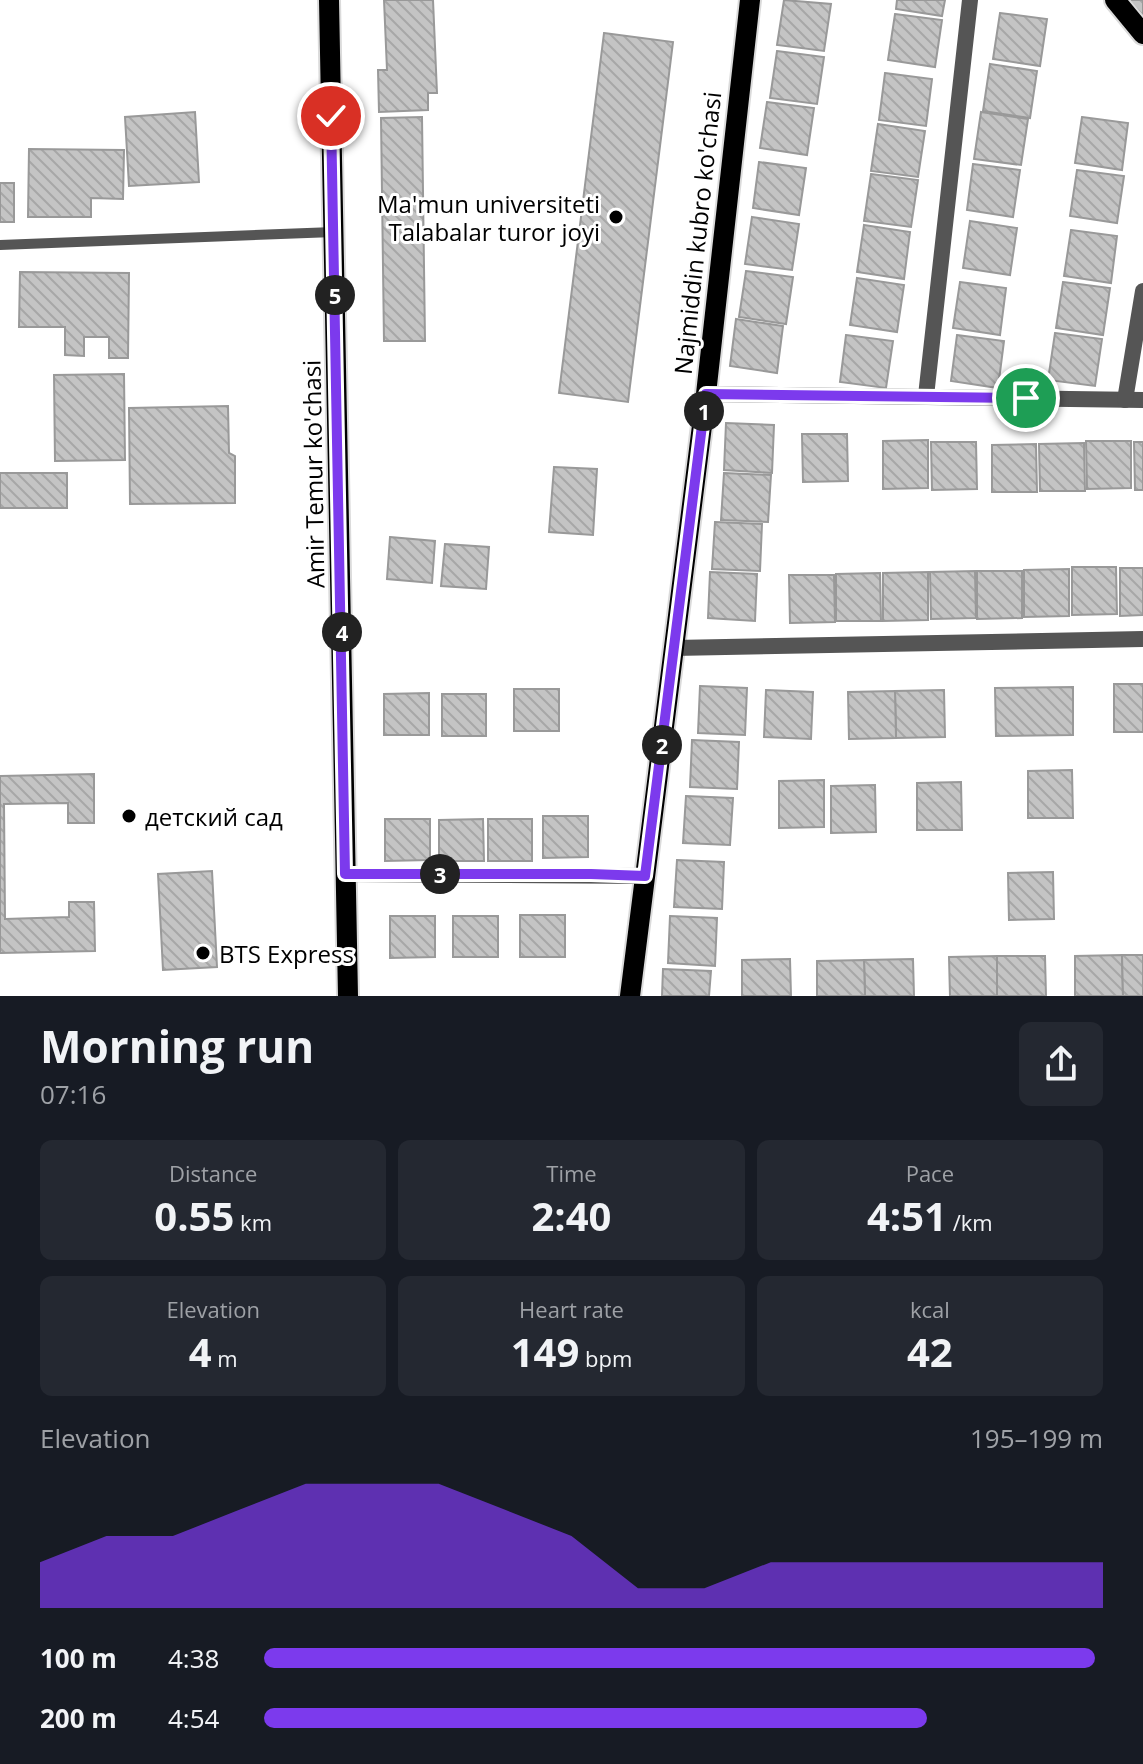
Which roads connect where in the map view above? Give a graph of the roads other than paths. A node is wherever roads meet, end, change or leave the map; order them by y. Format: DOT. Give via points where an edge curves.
graph roads {
  1 [pos="329,0"];
  2 [pos="750,0"];
  3 [pos="970,0"];
  4 [pos="1115,0"];
  5 [pos="1143,34"];
  6 [pos="334,232"];
  7 [pos="0,245"];
  8 [pos="1143,291"];
  9 [pos="706,394"];
  10 [pos="926,396"];
  11 [pos="1125,400"];
  12 [pos="1143,400"];
  13 [pos="1143,639"];
  14 [pos="674,648"];
  15 [pos="345,874"];
  16 [pos="645,876"];
  17 [pos="348,996"];
  18 [pos="630,996"];
  1 -- 6 [label="main road, Amir Temur ko'chasi"];
  2 -- 9 [label="main road, Najmiddin kubro ko'chasi"];
  3 -- 10 [label="street"];
  4 -- 5 [label="main road"];
  6 -- 7 [label="lane"];
  6 -- 15 [label="main road, Amir Temur ko'chasi"];
  8 -- 11 [label="street"];
  9 -- 10 [label="street"];
  9 -- 14 [label="main road, Najmiddin kubro ko'chasi"];
  10 -- 11 [label="street"];
  11 -- 12 [label="street"];
  13 -- 14 [label="street"];
  14 -- 16 [label="main road, Najmiddin kubro ko'chasi"];
  15 -- 16 [label="street"];
  15 -- 17 [label="main road, Amir Temur ko'chasi"];
  16 -- 18 [label="main road, Najmiddin kubro ko'chasi"];
}
